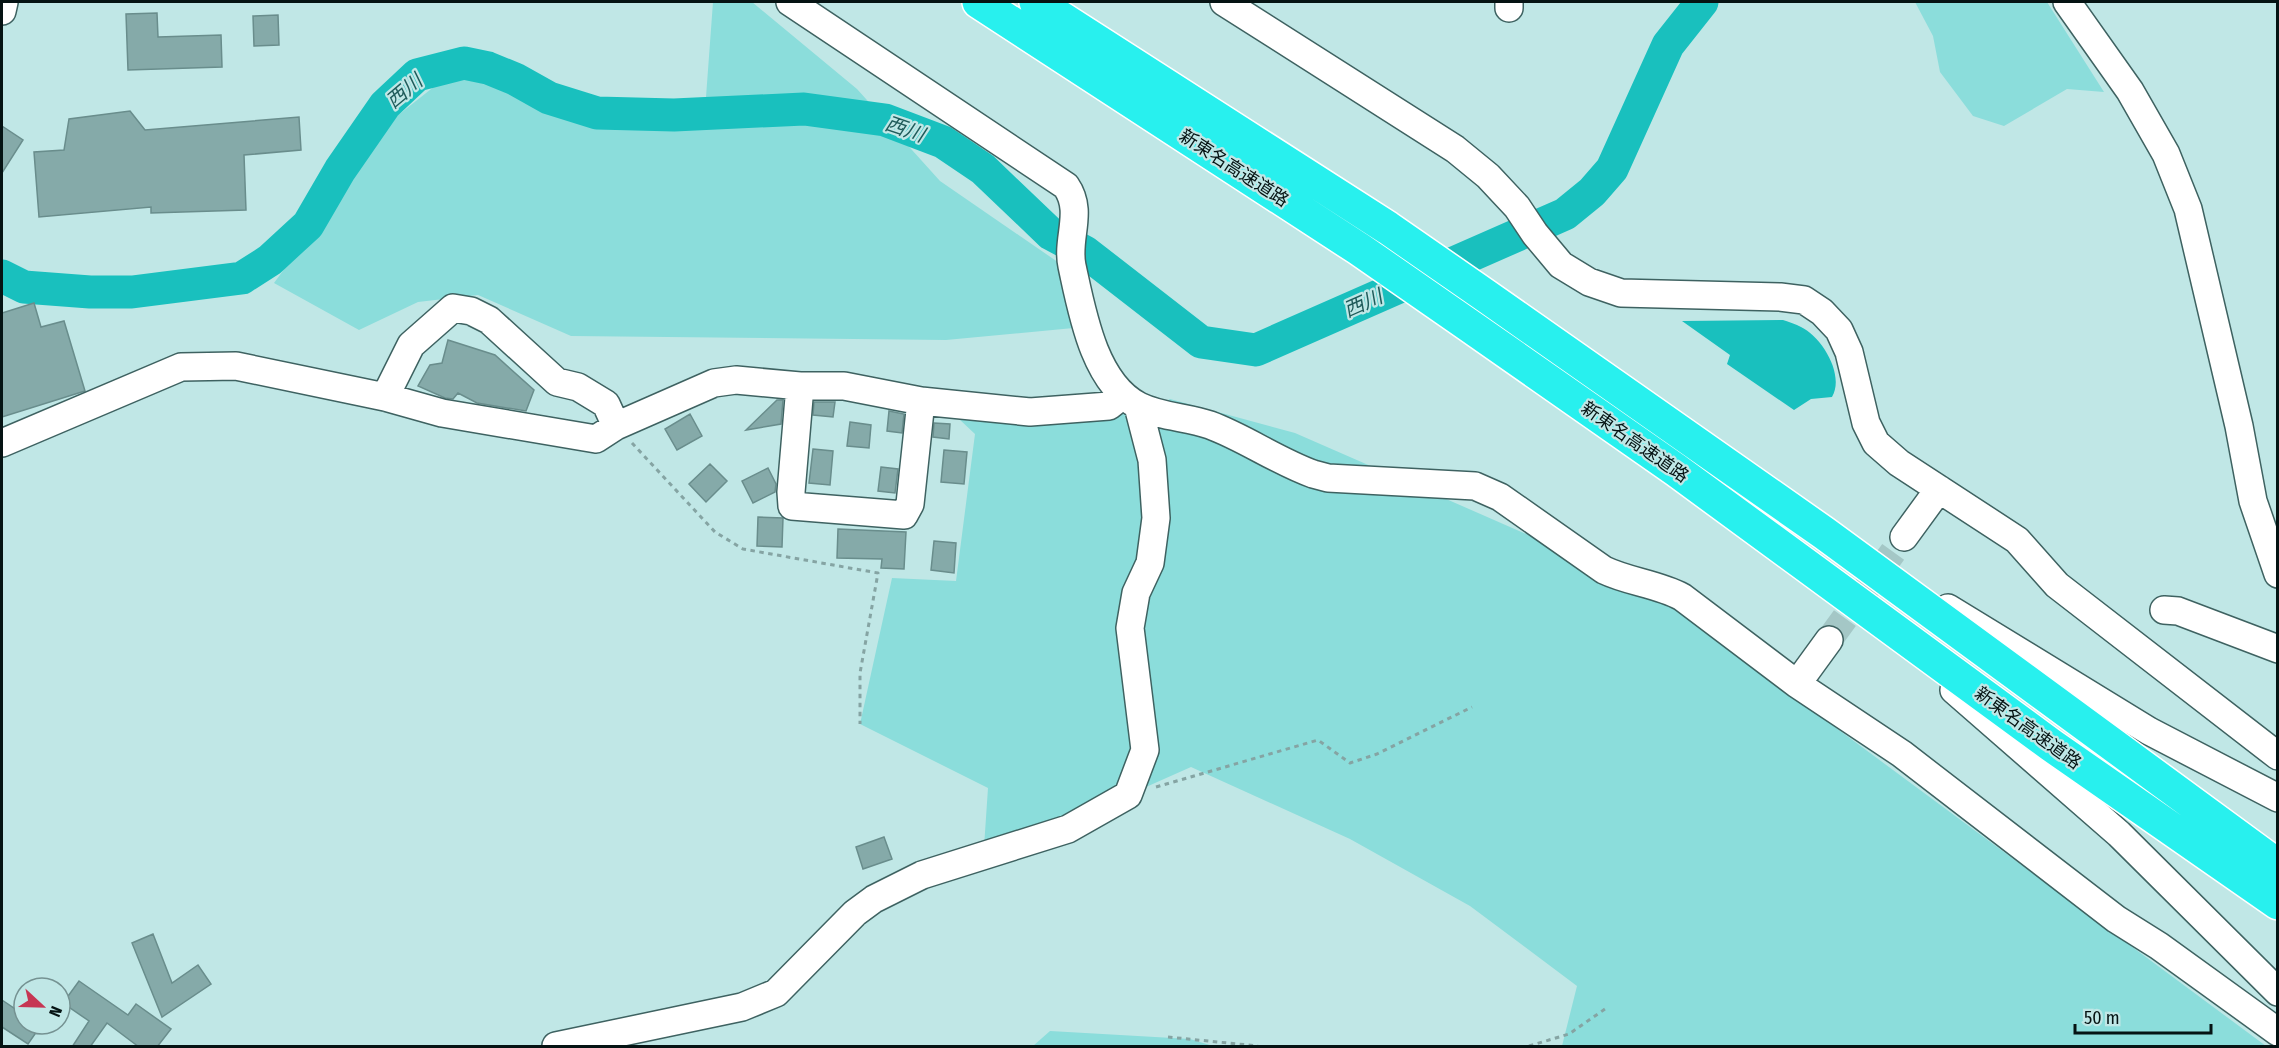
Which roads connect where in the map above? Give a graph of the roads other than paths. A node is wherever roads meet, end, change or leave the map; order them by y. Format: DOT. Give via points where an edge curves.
graph roads {
  1 [pos="4,2"];
  2 [pos="790,2"];
  3 [pos="979,2"];
  4 [pos="1036,2"];
  5 [pos="1224,2"];
  6 [pos="2067,2"];
  7 [pos="2,11"];
  8 [pos="800,386"];
  9 [pos="384,397"];
  10 [pos="921,400"];
  11 [pos="1131,400"];
  12 [pos="616,426"];
  13 [pos="2,443"];
  14 [pos="1939,489"];
  15 [pos="1824,533"];
  16 [pos="1904,537"];
  17 [pos="2277,574"];
  18 [pos="1837,589"];
  19 [pos="2164,610"];
  20 [pos="1829,640"];
  21 [pos="2277,649"];
  22 [pos="1797,684"];
  23 [pos="2277,756"];
  24 [pos="2277,798"];
  25 [pos="2277,866"];
  26 [pos="2277,903"];
  27 [pos="2277,992"];
  28 [pos="2277,1032"];
  29 [pos="556,1047"];
  1 -- 7 [label="street"];
  2 -- 11 [label="street" via="1066,186 1075,203 1071,264 1096,355 1113,386"];
  3 -- 18 [label="highway, 新東名高速道路" via="1359,249 1676,470"];
  4 -- 15 [label="highway, 新東名高速道路" via="1388,228"];
  5 -- 14 [label="street" via="1455,149 1517,207 1561,265 1589,282 1621,293 1804,300 1822,312 1839,330 1849,352 1866,423 1876,443"];
  6 -- 17 [label="street" via="2130,91 2166,154 2188,209 2253,501"];
  8 -- 10 [label="street" via="844,386"];
  8 -- 10 [label="street" via="792,506 904,515 910,504"];
  8 -- 12 [label="street" via="736,380 714,383"];
  9 -- 12 [label="street" via="442,413 596,439"];
  9 -- 12 [label="street" via="411,345 453,308 489,320 557,382 578,387 606,404"];
  9 -- 13 [label="street" via="237,366 181,368"];
  10 -- 11 [label="street" via="1030,412 1109,406"];
  11 -- 22 [label="street" via="1208,424 1299,469 1328,478 1464,483 1488,490 1604,570 1682,597"];
  11 -- 29 [label="street" via="1152,460 1156,518 1150,563 1136,593 1130,628 1145,750 1128,795 1068,829 922,875 874,899 855,912 776,993 742,1007"];
  14 -- 16 [label="street"];
  14 -- 23 [label="street" via="2017,540 2057,585"];
  15 -- 24 [label="street" via="2148,731"];
  15 -- 25 [label="highway, 新東名高速道路"];
  18 -- 26 [label="highway, 新東名高速道路"];
  18 -- 27 [label="street" via="2119,834"];
  19 -- 21 [label="street"];
  20 -- 22 [label="street"];
  22 -- 28 [label="street" via="1878,736 2096,904"];
}
